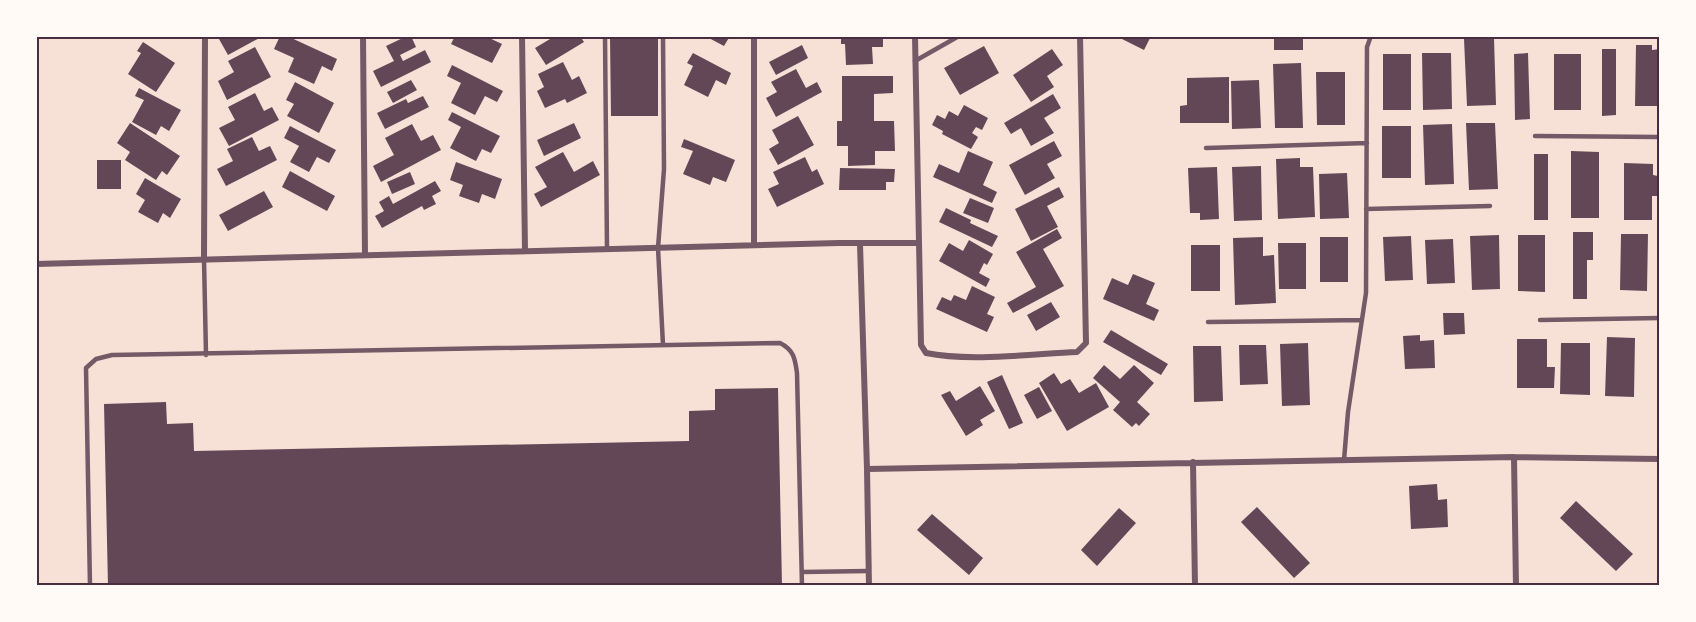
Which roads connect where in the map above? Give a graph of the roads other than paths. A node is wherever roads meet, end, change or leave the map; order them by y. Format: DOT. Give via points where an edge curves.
graph roads {
  1 [pos="205,36"];
  2 [pos="363,36"];
  3 [pos="522,36"];
  4 [pos="605,36"];
  5 [pos="663,36"];
  6 [pos="754,36"];
  7 [pos="915,36"];
  8 [pos="959,36"];
  9 [pos="1080,36"];
  10 [pos="1371,36"];
  11 [pos="915,61"];
  12 [pos="1535,136"];
  13 [pos="1660,137"];
  14 [pos="1367,143"];
  15 [pos="1206,148"];
  16 [pos="1490,206"];
  17 [pos="1366,208"];
  18 [pos="918,243"];
  19 [pos="860,244"];
  20 [pos="754,245"];
  21 [pos="658,248"];
  22 [pos="607,249"];
  23 [pos="525,251"];
  24 [pos="365,255"];
  25 [pos="204,260"];
  26 [pos="36,264"];
  27 [pos="1660,318"];
  28 [pos="1362,320"];
  29 [pos="1540,320"];
  30 [pos="1208,322"];
  31 [pos="663,345"];
  32 [pos="206,355"];
  33 [pos="1514,457"];
  34 [pos="1660,459"];
  35 [pos="1344,460"];
  36 [pos="1192,462"];
  37 [pos="867,469"];
  38 [pos="868,571"];
  39 [pos="802,572"];
  40 [pos="90,586"];
  41 [pos="802,586"];
  42 [pos="869,586"];
  43 [pos="1195,586"];
  44 [pos="1516,586"];
  1 -- 25 [label="street"];
  2 -- 24 [label="street"];
  3 -- 23 [label="street"];
  4 -- 22 [label="lane"];
  5 -- 21 [label="lane" via="664,169"];
  6 -- 20 [label="street"];
  7 -- 11 [label="street"];
  8 -- 11 [label="lane"];
  9 -- 18 [label="street" via="1086,343 1077,352 985,356 926,353 921,345"];
  10 -- 14 [label="lane" via="1367,47"];
  11 -- 18 [label="street"];
  12 -- 13 [label="lane"];
  14 -- 15 [label="lane"];
  14 -- 17 [label="lane"];
  16 -- 17 [label="lane"];
  17 -- 28 [label="lane" via="1366,293"];
  18 -- 19 [label="street"];
  19 -- 20 [label="street"];
  19 -- 37 [label="street"];
  20 -- 21 [label="street"];
  21 -- 22 [label="street"];
  21 -- 31 [label="lane"];
  22 -- 23 [label="street"];
  23 -- 24 [label="street"];
  24 -- 25 [label="street"];
  25 -- 26 [label="street"];
  25 -- 32 [label="lane"];
  27 -- 29 [label="lane"];
  28 -- 30 [label="lane"];
  28 -- 35 [label="lane"];
  31 -- 32 [label="lane"];
  31 -- 39 [label="lane" via="780,343 794,356"];
  32 -- 40 [label="lane" via="112,355 96,359 86,368"];
  33 -- 34 [label="street"];
  33 -- 35 [label="street"];
  33 -- 44 [label="street"];
  35 -- 36 [label="street"];
  36 -- 37 [label="street"];
  36 -- 43 [label="street"];
  37 -- 38 [label="street"];
  38 -- 39 [label="lane"];
  38 -- 42 [label="street"];
  39 -- 41 [label="lane"];
}
